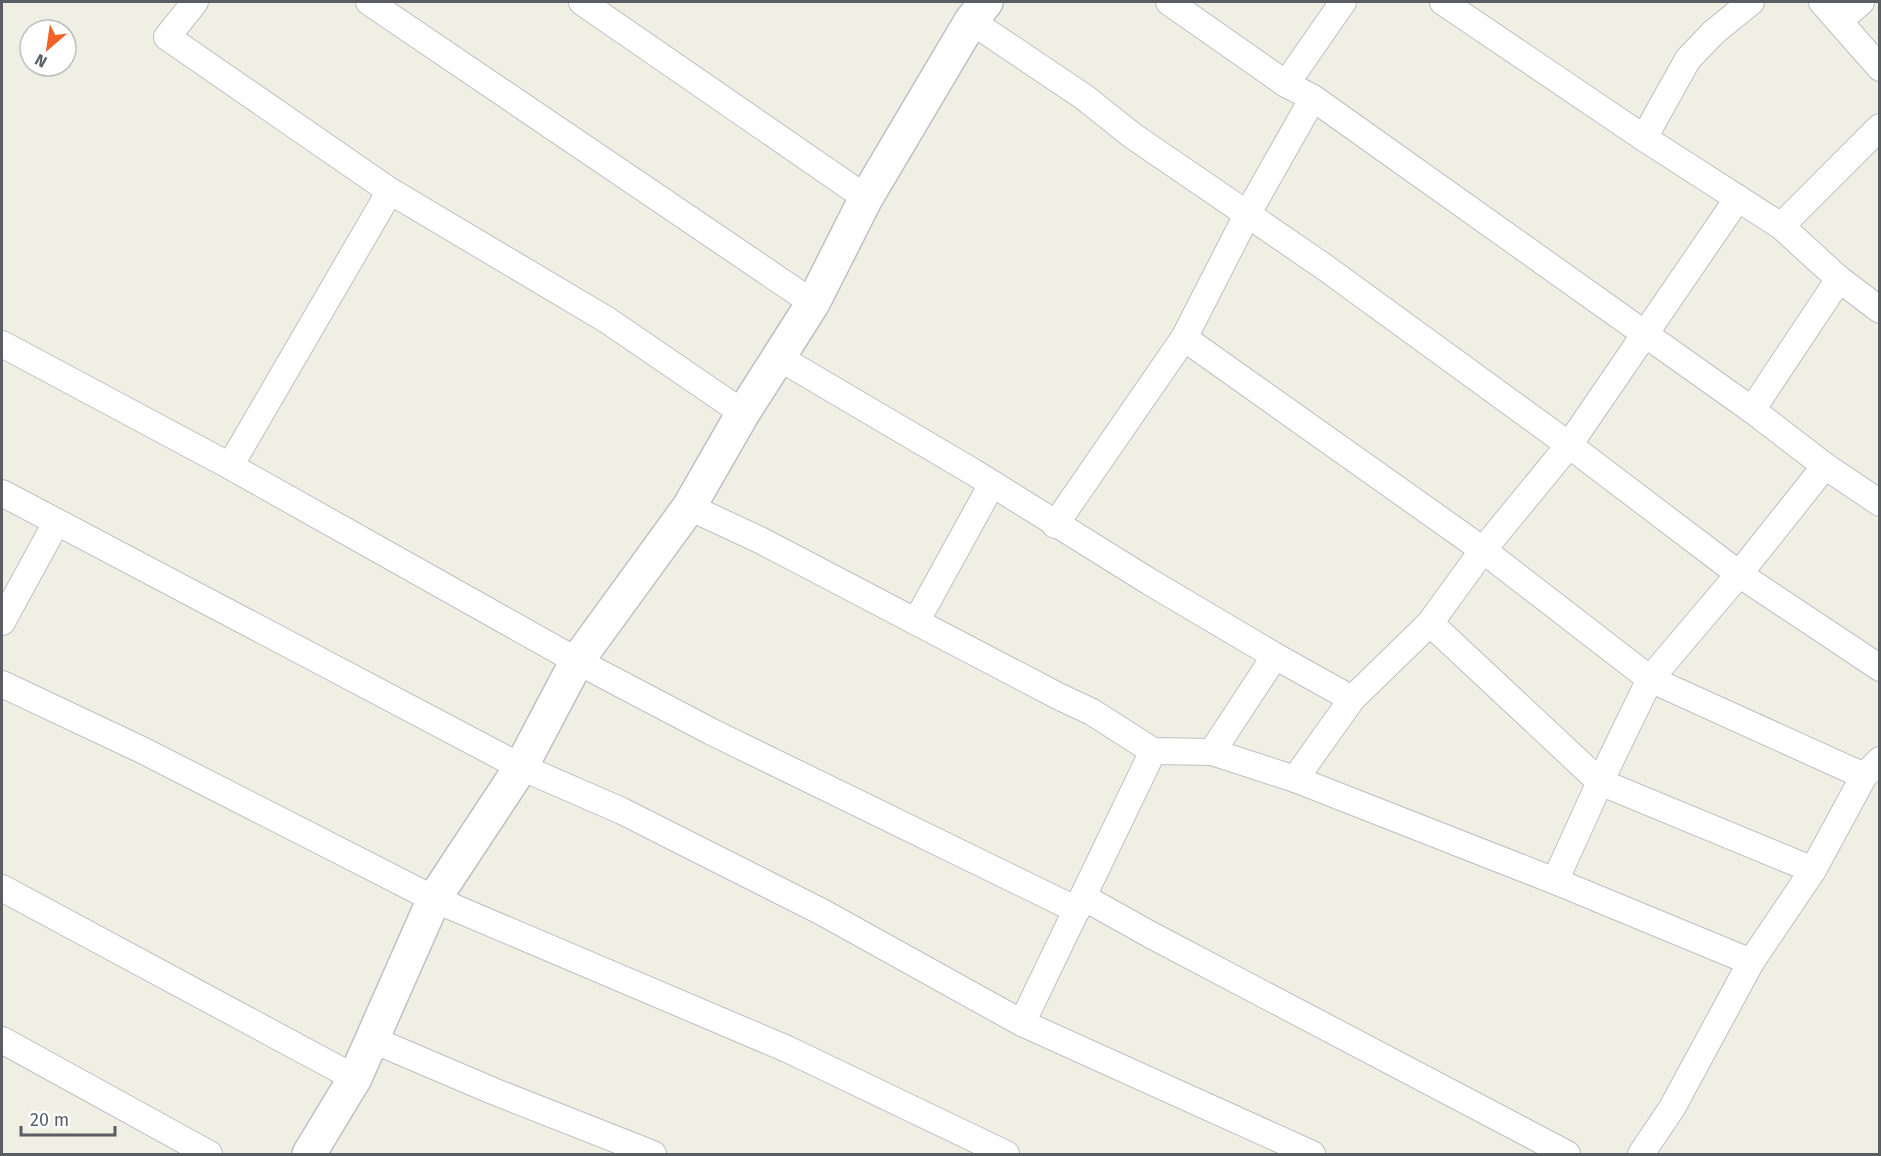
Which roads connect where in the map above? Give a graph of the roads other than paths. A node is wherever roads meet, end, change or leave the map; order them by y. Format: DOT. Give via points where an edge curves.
graph roads {
  1 [pos="195,2"];
  2 [pos="369,2"];
  3 [pos="582,2"];
  4 [pos="1169,2"];
  5 [pos="1343,2"];
  6 [pos="1443,2"];
  7 [pos="1751,2"];
  8 [pos="1822,2"];
  9 [pos="1861,2"];
  10 [pos="979,11"];
  11 [pos="1839,21"];
  12 [pos="1880,68"];
  13 [pos="1286,84"];
  14 [pos="1313,98"];
  15 [pos="1880,127"];
  16 [pos="1644,138"];
  17 [pos="390,191"];
  18 [pos="866,198"];
  19 [pos="1738,198"];
  20 [pos="1248,213"];
  21 [pos="1781,226"];
  22 [pos="1839,279"];
  23 [pos="813,303"];
  24 [pos="1880,310"];
  25 [pos="1645,335"];
  26 [pos="1184,338"];
  27 [pos="2,344"];
  28 [pos="778,357"];
  29 [pos="1752,410"];
  30 [pos="743,413"];
  31 [pos="1569,445"];
  32 [pos="230,466"];
  33 [pos="1825,466"];
  34 [pos="992,484"];
  35 [pos="2,494"];
  36 [pos="1880,503"];
  37 [pos="689,507"];
  38 [pos="56,523"];
  39 [pos="1055,525"];
  40 [pos="1483,550"];
  41 [pos="1739,574"];
  42 [pos="2,622"];
  43 [pos="916,622"];
  44 [pos="1430,623"];
  45 [pos="1275,656"];
  46 [pos="577,661"];
  47 [pos="1880,668"];
  48 [pos="1650,680"];
  49 [pos="2,684"];
  50 [pos="1352,699"];
  51 [pos="1154,751"];
  52 [pos="1212,752"];
  53 [pos="521,767"];
  54 [pos="1872,768"];
  55 [pos="1295,779"];
  56 [pos="1600,782"];
  57 [pos="1813,870"];
  58 [pos="1555,881"];
  59 [pos="2,888"];
  60 [pos="434,899"];
  61 [pos="1080,904"];
  62 [pos="1751,962"];
  63 [pos="1022,1023"];
  64 [pos="370,1039"];
  65 [pos="2,1040"];
  66 [pos="355,1078"];
  67 [pos="209,1155"];
  68 [pos="309,1155"];
  69 [pos="653,1155"];
  70 [pos="1006,1155"];
  71 [pos="1312,1155"];
  72 [pos="1567,1155"];
  73 [pos="1641,1155"];
  1 -- 17 [label="street" via="167,37"];
  2 -- 23 [label="street"];
  3 -- 18 [label="street"];
  4 -- 13 [label="street"];
  5 -- 13 [label="street"];
  6 -- 16 [label="street"];
  7 -- 16 [label="street" via="1688,59"];
  8 -- 11 [label="street"];
  9 -- 11 [label="street"];
  10 -- 18 [label="street"];
  10 -- 20 [label="street" via="1133,136"];
  11 -- 12 [label="street"];
  13 -- 14 [label="street"];
  14 -- 20 [label="street"];
  14 -- 25 [label="street"];
  15 -- 21 [label="street"];
  16 -- 19 [label="street"];
  17 -- 30 [label="street" via="607,321"];
  17 -- 32 [label="street"];
  18 -- 23 [label="street"];
  19 -- 21 [label="street"];
  19 -- 25 [label="street"];
  20 -- 26 [label="street"];
  20 -- 31 [label="street"];
  21 -- 22 [label="street"];
  22 -- 24 [label="street"];
  22 -- 29 [label="street"];
  23 -- 28 [label="street"];
  25 -- 29 [label="street"];
  25 -- 31 [label="street"];
  26 -- 39 [label="street"];
  26 -- 40 [label="street"];
  27 -- 32 [label="street"];
  28 -- 30 [label="street"];
  28 -- 34 [label="street"];
  29 -- 33 [label="street"];
  30 -- 37 [label="street"];
  31 -- 40 [label="street"];
  31 -- 41 [label="street"];
  32 -- 46 [label="street"];
  33 -- 36 [label="street"];
  33 -- 41 [label="street"];
  34 -- 39 [label="street"];
  34 -- 43 [label="street"];
  35 -- 38 [label="street"];
  37 -- 43 [label="street"];
  37 -- 46 [label="street"];
  38 -- 42 [label="street"];
  38 -- 53 [label="street"];
  39 -- 45 [label="street"];
  40 -- 44 [label="street"];
  40 -- 48 [label="street"];
  41 -- 47 [label="street"];
  41 -- 48 [label="street"];
  43 -- 51 [label="street" via="1092,712"];
  44 -- 50 [label="street"];
  44 -- 56 [label="street"];
  45 -- 50 [label="street"];
  45 -- 52 [label="street"];
  46 -- 53 [label="street"];
  46 -- 61 [label="street" via="711,732"];
  48 -- 54 [label="street"];
  48 -- 56 [label="street"];
  49 -- 60 [label="street" via="142,750"];
  50 -- 55 [label="street"];
  51 -- 52 [label="street"];
  51 -- 61 [label="street"];
  52 -- 55 [label="street"];
  53 -- 60 [label="street"];
  53 -- 63 [label="street" via="622,811 822,912"];
  54 -- 57 [label="street"];
  55 -- 58 [label="street"];
  56 -- 57 [label="street"];
  56 -- 58 [label="street"];
  57 -- 62 [label="street"];
  58 -- 62 [label="street"];
  59 -- 66 [label="street"];
  60 -- 64 [label="street"];
  60 -- 70 [label="street" via="787,1049"];
  61 -- 63 [label="street"];
  61 -- 72 [label="street" via="1150,935"];
  62 -- 73 [label="street"];
  63 -- 71 [label="street"];
  64 -- 66 [label="street"];
  64 -- 69 [label="street"];
  65 -- 67 [label="street"];
  66 -- 68 [label="street"];
}
